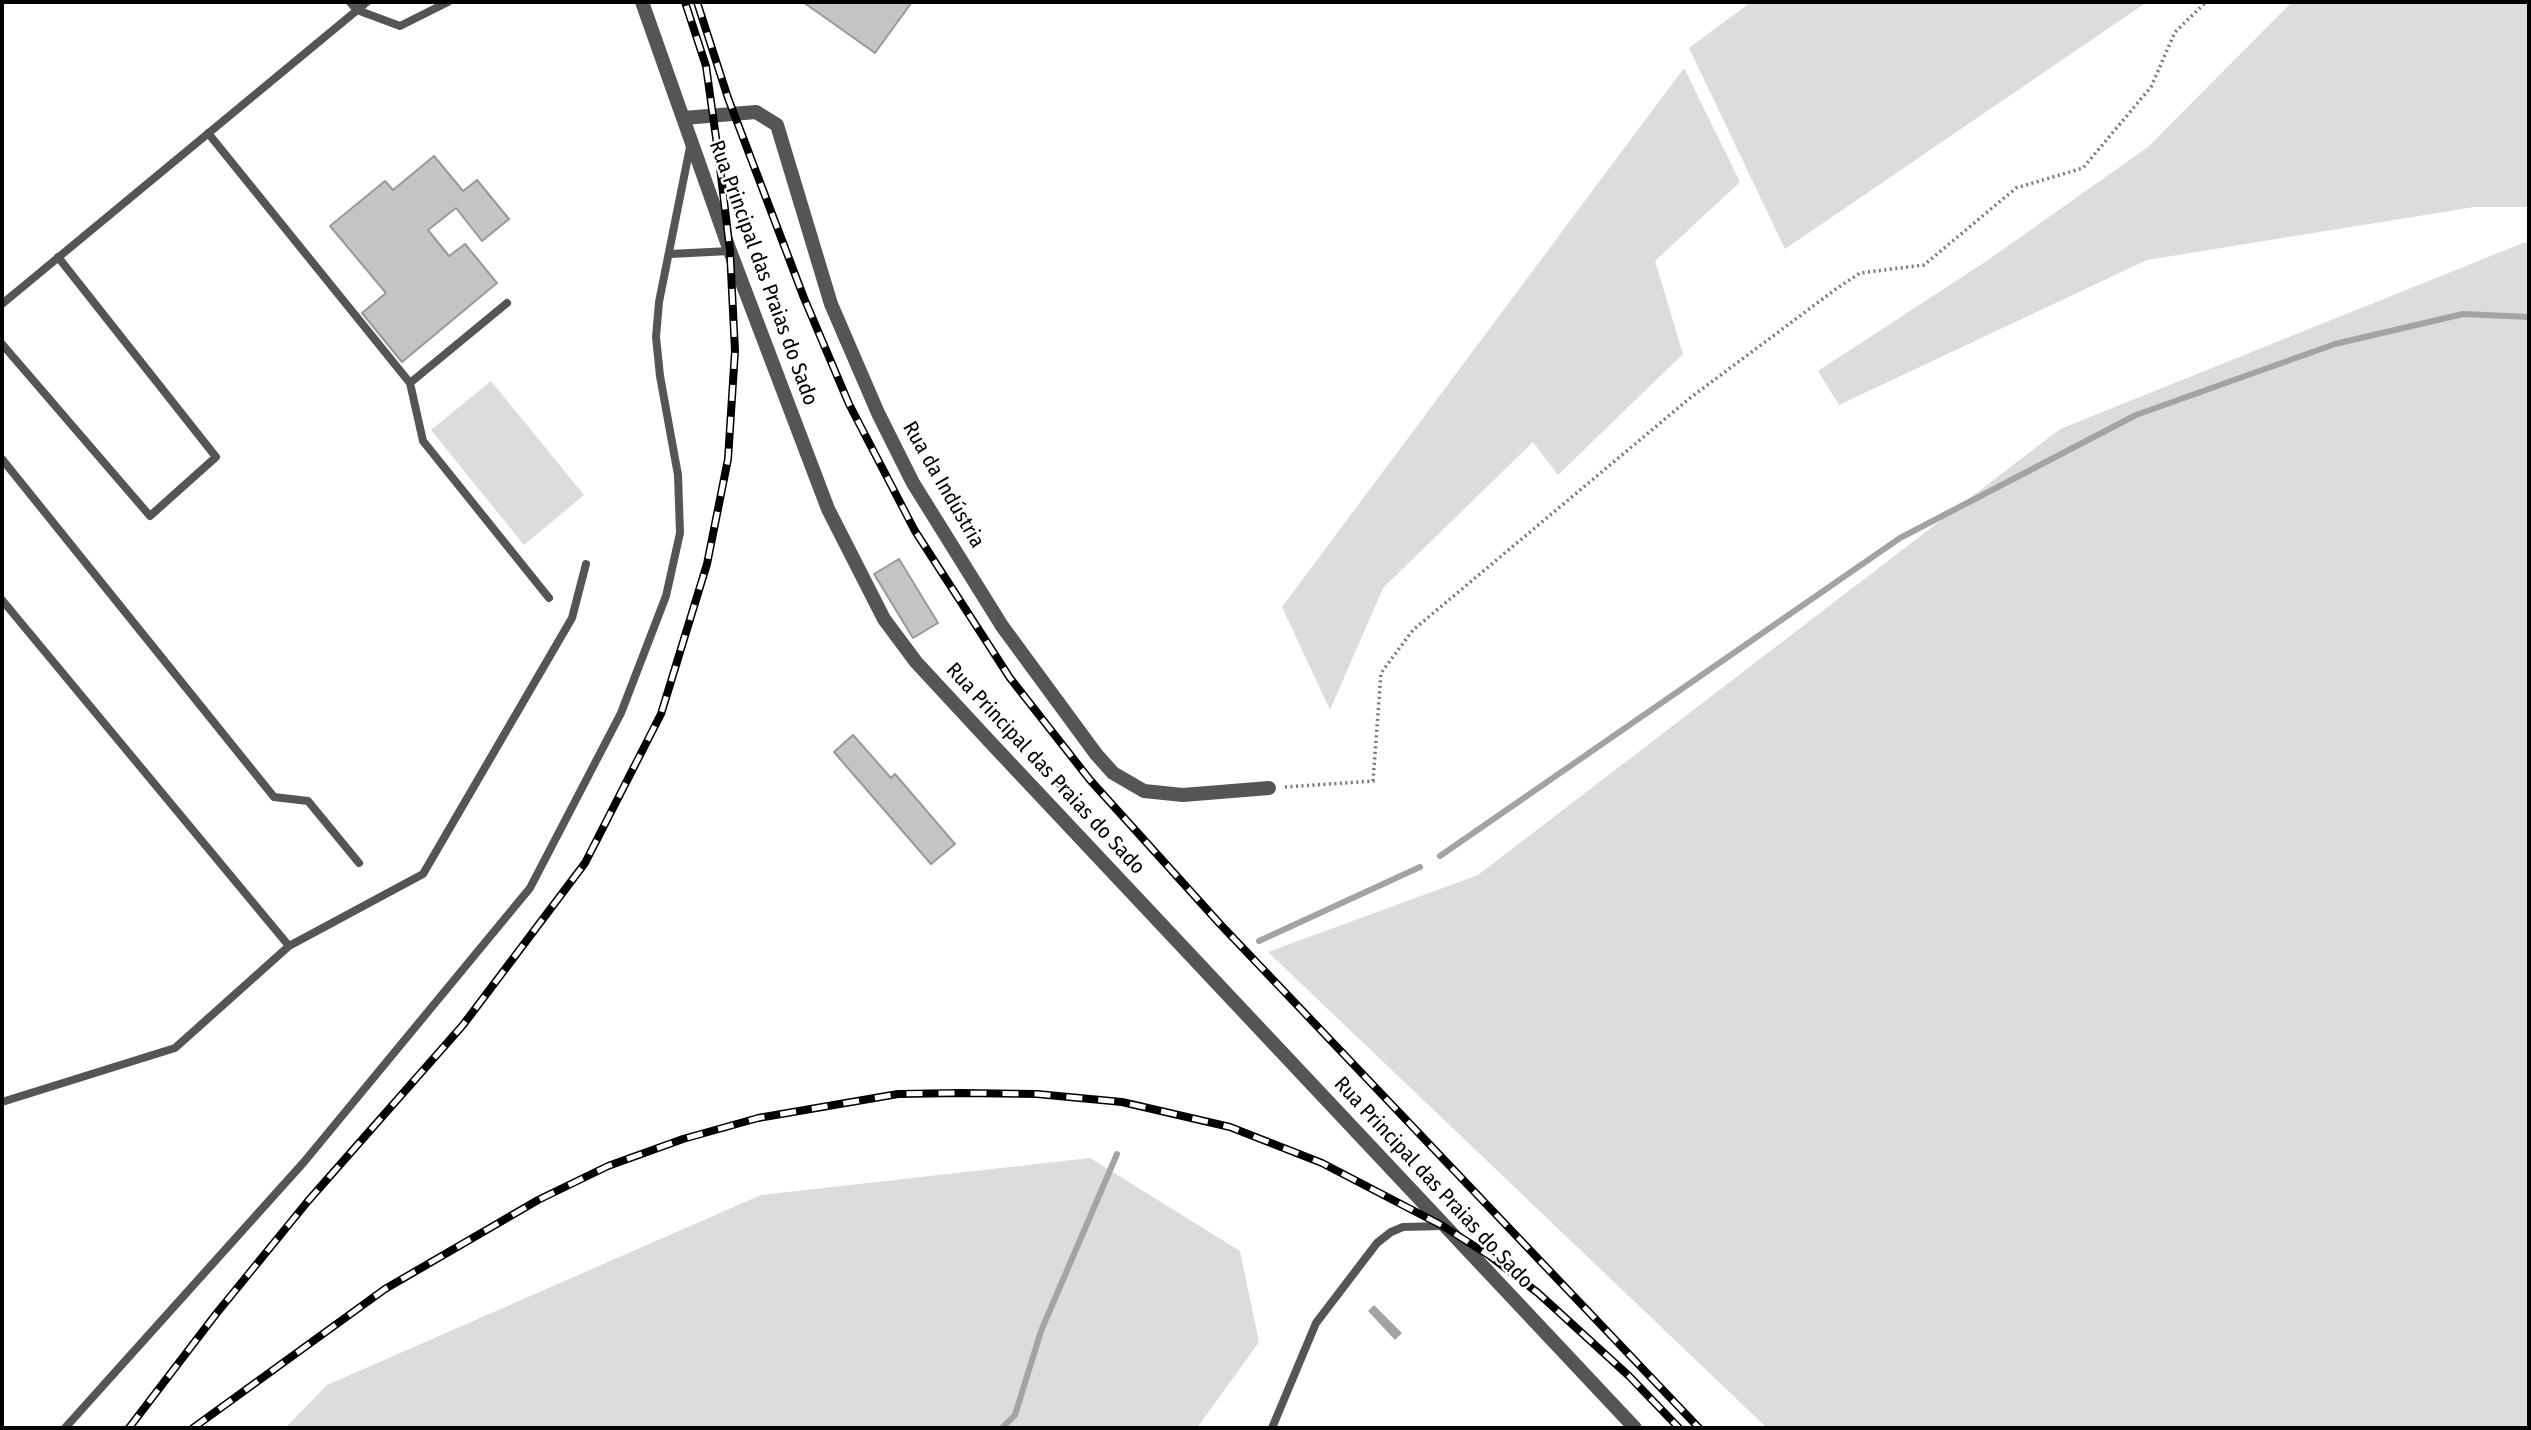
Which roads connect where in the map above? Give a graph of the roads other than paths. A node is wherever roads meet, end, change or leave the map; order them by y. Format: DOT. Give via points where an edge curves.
graph roads {
  1 [pos="350,2"];
  2 [pos="367,2"];
  3 [pos="448,2"];
  4 [pos="642,2"];
  5 [pos="357,10"];
  6 [pos="684,118"];
  7 [pos="208,133"];
  8 [pos="691,141"];
  9 [pos="730,251"];
  10 [pos="670,254"];
  11 [pos="58,257"];
  12 [pos="507,303"];
  13 [pos="2,304"];
  14 [pos="2,344"];
  15 [pos="410,383"];
  16 [pos="2,459"];
  17 [pos="586,564"];
  18 [pos="550,598"];
  19 [pos="2,600"];
  20 [pos="1269,788"];
  21 [pos="359,863"];
  22 [pos="289,946"];
  23 [pos="2,1102"];
  24 [pos="1443,1226"];
  25 [pos="65,1428"];
  26 [pos="1272,1428"];
  27 [pos="1635,1428"];
  1 -- 5 [label="lane"];
  2 -- 5 [label="lane"];
  3 -- 5 [label="lane" via="400,26"];
  4 -- 6 [label="street, Rua Principal das Praias do Sado"];
  5 -- 7 [label="lane"];
  6 -- 8 [label="street, Rua Principal das Praias do Sado"];
  6 -- 20 [label="street, Rua da Indústria" via="756,112 777,125 831,304 902,460 1002,626 1096,754 1114,773 1144,791 1183,795"];
  7 -- 11 [label="lane"];
  7 -- 15 [label="lane"];
  8 -- 9 [label="street, Rua Principal das Praias do Sado"];
  8 -- 10 [label="lane"];
  9 -- 10 [label="lane"];
  9 -- 24 [label="street, Rua Principal das Praias do Sado" via="828,509 870,595 900,641"];
  10 -- 25 [label="lane" via="656,337 678,475 680,533 666,596 621,713 530,888 304,1162"];
  11 -- 13 [label="lane"];
  11 -- 14 [label="lane" via="216,457 150,516"];
  12 -- 15 [label="lane"];
  15 -- 18 [label="lane" via="423,442"];
  16 -- 21 [label="lane" via="274,797 308,801"];
  17 -- 22 [label="lane" via="572,618 423,874"];
  19 -- 22 [label="lane"];
  22 -- 23 [label="lane" via="175,1048"];
  24 -- 26 [label="lane" via="1403,1227 1377,1244 1315,1323"];
  24 -- 27 [label="street, Rua Principal das Praias do Sado"];
}
